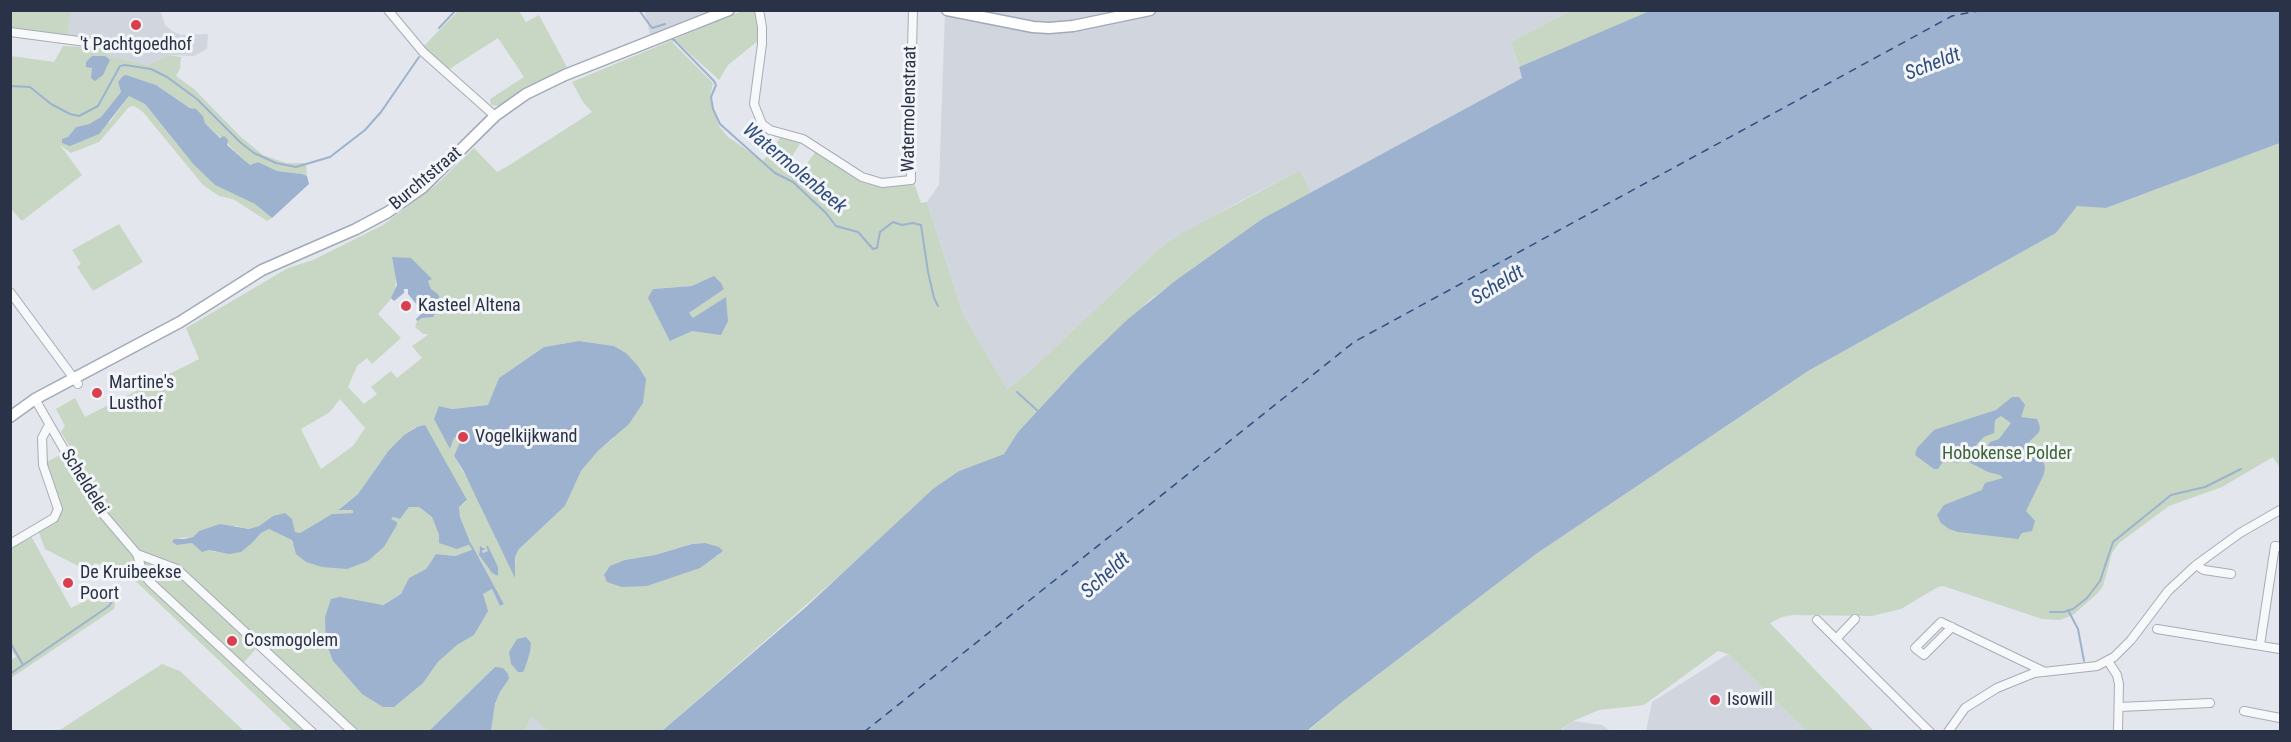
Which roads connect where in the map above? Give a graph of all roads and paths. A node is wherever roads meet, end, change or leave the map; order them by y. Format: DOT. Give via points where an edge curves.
graph roads {
  1 [pos="388,10"];
  2 [pos="729,10"];
  3 [pos="759,10"];
  4 [pos="913,10"];
  5 [pos="947,10"];
  6 [pos="1150,10"];
  7 [pos="10,32"];
  8 [pos="94,43"];
  9 [pos="495,116"];
  10 [pos="10,292"];
  11 [pos="76,381"];
  12 [pos="36,402"];
  13 [pos="10,418"];
  14 [pos="49,425"];
  15 [pos="2280,510"];
  16 [pos="10,544"];
  17 [pos="2280,547"];
  18 [pos="137,555"];
  19 [pos="2196,565"];
  20 [pos="2231,574"];
  21 [pos="1855,619"];
  22 [pos="1817,620"];
  23 [pos="1952,627"];
  24 [pos="2157,629"];
  25 [pos="1836,639"];
  26 [pos="2260,645"];
  27 [pos="2280,649"];
  28 [pos="2018,659"];
  29 [pos="2108,661"];
  30 [pos="2043,671"];
  31 [pos="2016,679"];
  32 [pos="2210,704"];
  33 [pos="2119,706"];
  34 [pos="2244,711"];
  35 [pos="2280,718"];
  36 [pos="312,732"];
  37 [pos="352,732"];
  38 [pos="1930,732"];
  39 [pos="1948,732"];
  40 [pos="2118,732"];
  1 -- 9 [label="street" via="423,52"];
  2 -- 9 [label="main road, Burchtstraat" via="545,84"];
  3 -- 4 [label="street, Watermolenstraat" via="762,44 754,104 762,124 802,139 862,177 882,183 911,180"];
  5 -- 6 [label="main road" via="1049,28"];
  7 -- 8 [label="street"];
  9 -- 11 [label="main road, Burchtstraat" via="429,182 388,212 262,270 110,365"];
  10 -- 11 [label="street"];
  11 -- 12 [label="main road, Burchtstraat"];
  12 -- 13 [label="main road, Burchtstraat"];
  12 -- 14 [label="street, Scheldelei"];
  14 -- 16 [label="street" via="42,438 43,465 58,509 54,518"];
  14 -- 18 [label="street, Scheldelei" via="98,507"];
  15 -- 19 [label="street" via="2240,532"];
  17 -- 26 [label="street" via="2275,546"];
  18 -- 36 [label="street, Scheldelei" via="145,577"];
  18 -- 37 [label="street" via="177,569"];
  19 -- 20 [label="street"];
  19 -- 29 [label="street" via="2160,601 2125,647"];
  21 -- 25 [label="street"];
  22 -- 25 [label="street"];
  23 -- 23 [label="street" via="1941,622 1915,648 1924,655"];
  23 -- 28 [label="street"];
  24 -- 26 [label="street"];
  25 -- 38 [label="street"];
  26 -- 27 [label="street"];
  28 -- 30 [label="street"];
  28 -- 31 [label="street"];
  29 -- 30 [label="street" via="2084,668"];
  29 -- 33 [label="street" via="2118,680"];
  30 -- 31 [label="street"];
  31 -- 39 [label="street" via="1973,702"];
  32 -- 33 [label="street"];
  33 -- 40 [label="street"];
  34 -- 35 [label="street"];
}
